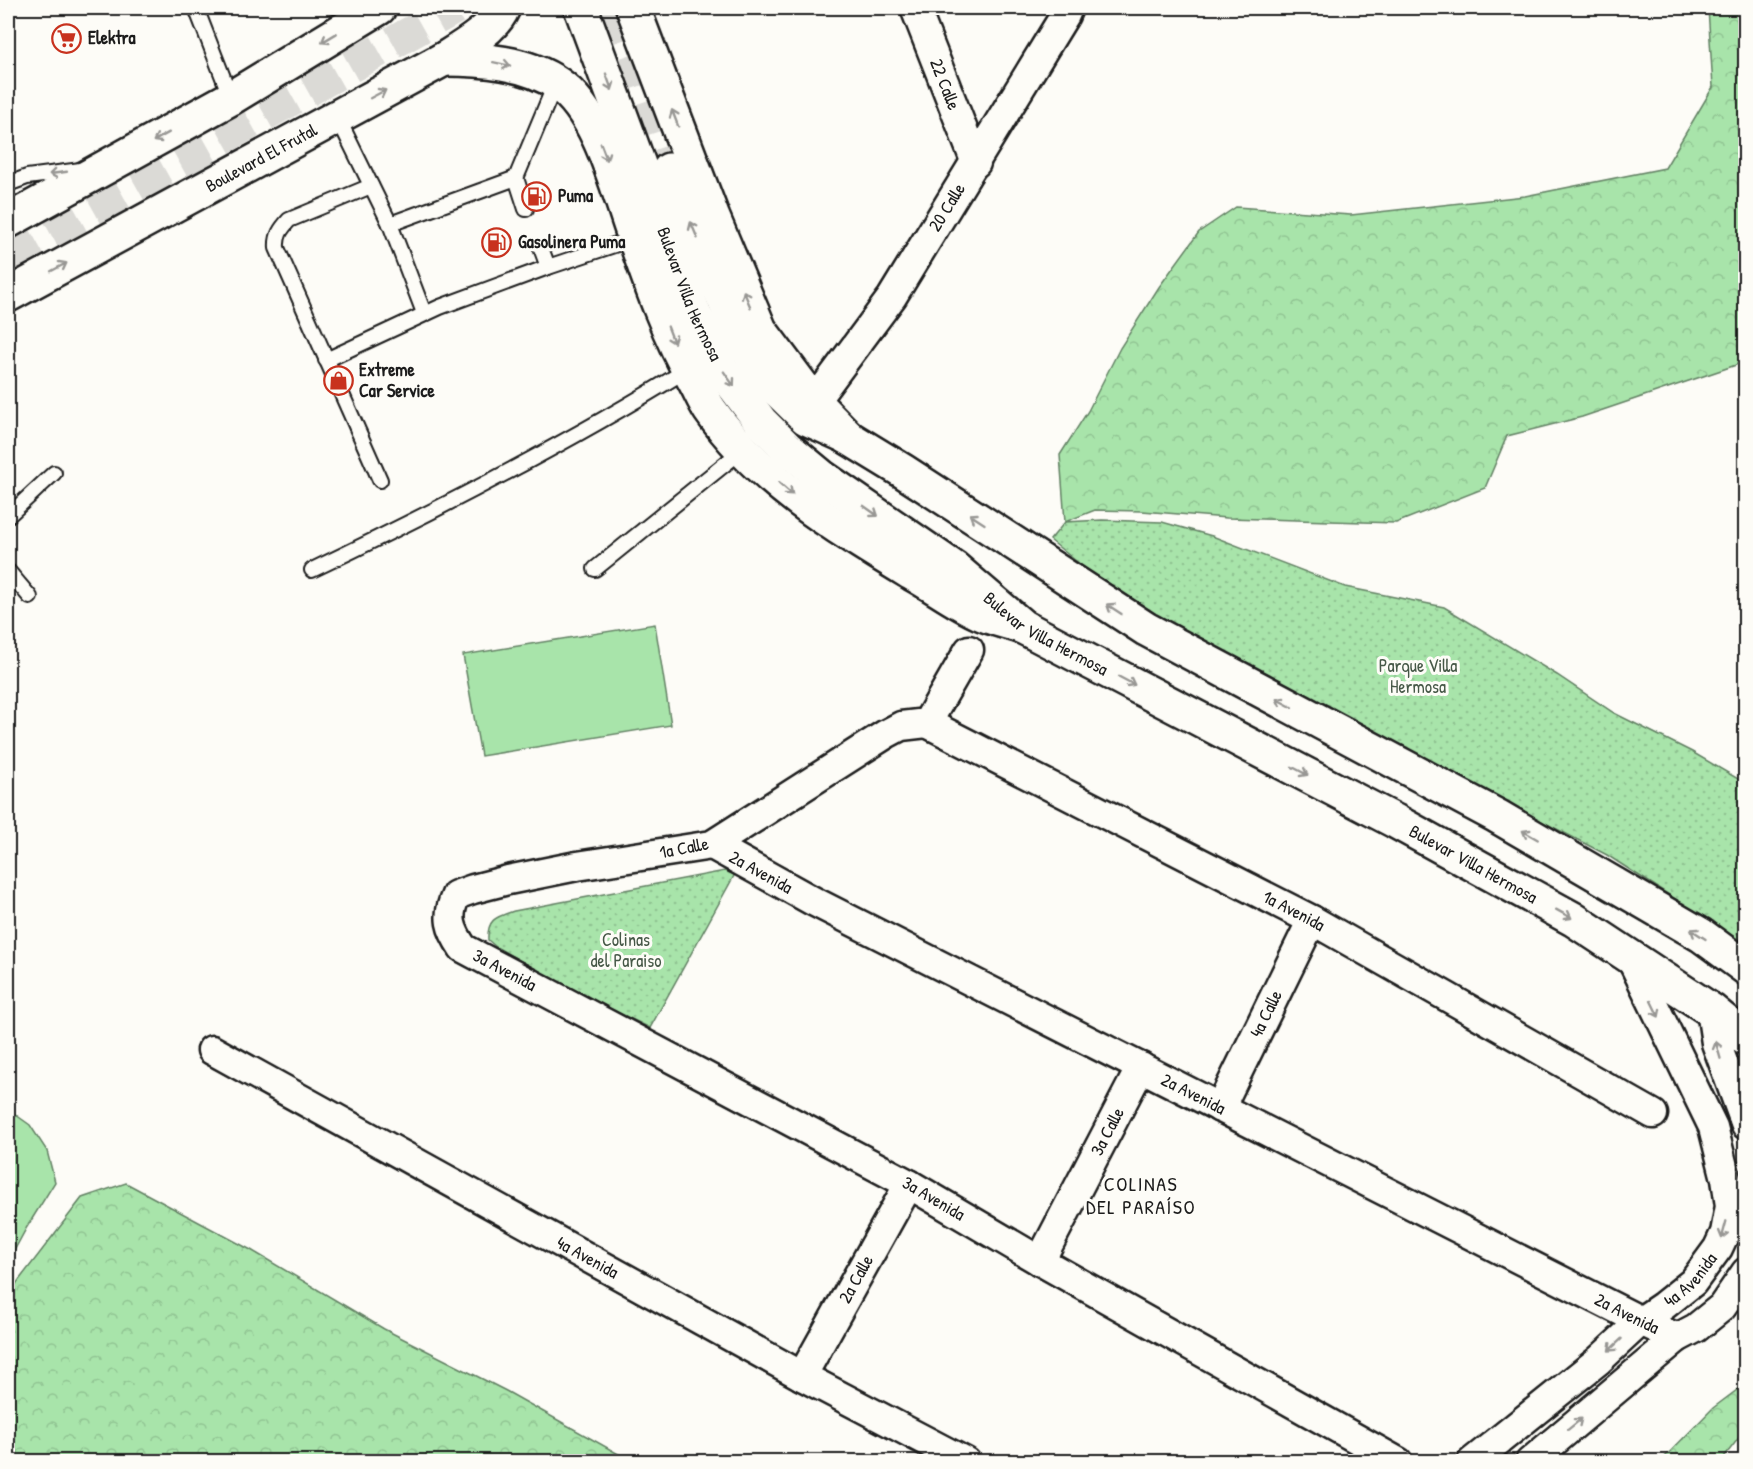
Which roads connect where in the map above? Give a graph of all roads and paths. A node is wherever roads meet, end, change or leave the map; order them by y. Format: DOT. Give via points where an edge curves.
graph roads {
  1 [pos="196,8"];
  2 [pos="379,8"];
  3 [pos="581,8"];
  4 [pos="633,8"];
  5 [pos="915,8"];
  6 [pos="1068,8"];
  7 [pos="502,9"];
  8 [pos="444,58"];
  9 [pos="556,82"];
  10 [pos="231,98"];
  11 [pos="337,116"];
  12 [pos="976,163"];
  13 [pos="110,166"];
  14 [pos="669,170"];
  15 [pos="516,178"];
  16 [pos="8,184"];
  17 [pos="371,186"];
  18 [pos="526,209"];
  19 [pos="8,221"];
  20 [pos="390,224"];
  21 [pos="635,238"];
  22 [pos="541,248"];
  23 [pos="548,267"];
  24 [pos="8,295"];
  25 [pos="424,313"];
  26 [pos="326,360"];
  27 [pos="688,369"];
  28 [pos="814,402"];
  29 [pos="848,437"];
  30 [pos="741,448"];
  31 [pos="54,473"];
  32 [pos="380,480"];
  33 [pos="8,516"];
  34 [pos="595,569"];
  35 [pos="312,570"];
  36 [pos="8,571"];
  37 [pos="30,597"];
  38 [pos="1013,619"];
  39 [pos="969,650"];
  40 [pos="927,723"];
  41 [pos="712,845"];
  42 [pos="1312,920"];
  43 [pos="463,948"];
  44 [pos="1630,956"];
  45 [pos="1746,968"];
  46 [pos="1711,1010"];
  47 [pos="1746,1039"];
  48 [pos="212,1050"];
  49 [pos="1141,1067"];
  50 [pos="1220,1108"];
  51 [pos="1653,1114"];
  52 [pos="1746,1125"];
  53 [pos="909,1184"];
  54 [pos="1040,1261"];
  55 [pos="1746,1272"];
  56 [pos="1641,1321"];
  57 [pos="1677,1338"];
  58 [pos="802,1376"];
  59 [pos="966,1461"];
  60 [pos="1398,1461"];
  61 [pos="1472,1461"];
  62 [pos="1530,1461"];
  1 -- 10 [label="lane"];
  2 -- 10 [label="main road, one-way"];
  3 -- 38 [label="main road, Bulevar Villa Hermosa, one-way" via="694,313 722,370 761,422 787,448 822,477 954,568"];
  28 -- 4 [label="main road, one-way" via="760,330"];
  5 -- 12 [label="street, 22 Calle"];
  6 -- 12 [label="street, 20 Calle"];
  7 -- 8 [label="main road, Boulevard El Frutal" via="465,46"];
  8 -- 9 [label="main road, one-way" via="509,65"];
  11 -- 8 [label="main road, Boulevard El Frutal, one-way"];
  9 -- 15 [label="lane"];
  9 -- 21 [label="main road, one-way" via="576,101 602,145"];
  10 -- 13 [label="main road, one-way"];
  11 -- 17 [label="lane"];
  24 -- 11 [label="main road, Boulevard El Frutal, one-way"];
  12 -- 28 [label="street, 20 Calle" via="892,297"];
  13 -- 16 [label="lane, one-way" via="27,177"];
  13 -- 19 [label="main road"];
  29 -- 14 [label="main road, one-way" via="806,418 759,369 739,335"];
  15 -- 18 [label="lane"];
  15 -- 20 [label="lane"];
  17 -- 20 [label="lane"];
  17 -- 26 [label="lane" via="289,220 279,230 276,241"];
  20 -- 25 [label="lane"];
  21 -- 23 [label="lane"];
  21 -- 27 [label="main road, one-way"];
  22 -- 23 [label="lane"];
  23 -- 25 [label="lane"];
  25 -- 26 [label="lane"];
  26 -- 32 [label="lane"];
  27 -- 30 [label="main road" via="709,408"];
  27 -- 35 [label="lane" via="560,444"];
  28 -- 29 [label="main road"];
  45 -- 29 [label="main road, one-way" via="1701,935 1497,816 1146,629"];
  30 -- 34 [label="lane"];
  30 -- 38 [label="main road, one-way" via="794,496 834,525 980,613"];
  31 -- 33 [label="lane"];
  36 -- 37 [label="lane"];
  38 -- 44 [label="main road, Bulevar Villa Hermosa, one-way" via="1405,826 1573,919"];
  39 -- 40 [label="street"];
  40 -- 41 [label="street, 1a Calle" via="901,726 886,734"];
  40 -- 42 [label="street, 1a Avenida"];
  41 -- 43 [label="street, 1a Calle" via="554,870 456,896 450,908 450,922"];
  41 -- 49 [label="street, 2a Avenida" via="813,901"];
  42 -- 50 [label="street, 4a Calle"];
  42 -- 51 [label="street, 1a Avenida"];
  43 -- 53 [label="street, 3a Avenida"];
  44 -- 46 [label="main road, Bulevar Villa Hermosa"];
  44 -- 56 [label="street, 4a Avenida, one-way" via="1713,1127 1730,1206 1718,1248 1693,1282"];
  46 -- 47 [label="main road, Bulevar Villa Hermosa"];
  52 -- 46 [label="street, one-way" via="1719,1052"];
  48 -- 58 [label="street, 4a Avenida"];
  49 -- 50 [label="street, 2a Avenida"];
  49 -- 54 [label="street, 3a Calle"];
  50 -- 56 [label="street, 2a Avenida"];
  53 -- 54 [label="street, 3a Avenida"];
  53 -- 58 [label="street, 2a Calle"];
  54 -- 60 [label="street, 3a Avenida"];
  55 -- 57 [label="street, 4a Avenida" via="1722,1307"];
  56 -- 57 [label="street, 2a Avenida"];
  56 -- 61 [label="street, 4a Avenida, one-way" via="1599,1360"];
  62 -- 57 [label="street, 4a Avenida, one-way"];
  58 -- 59 [label="street, 4a Avenida"];
}
